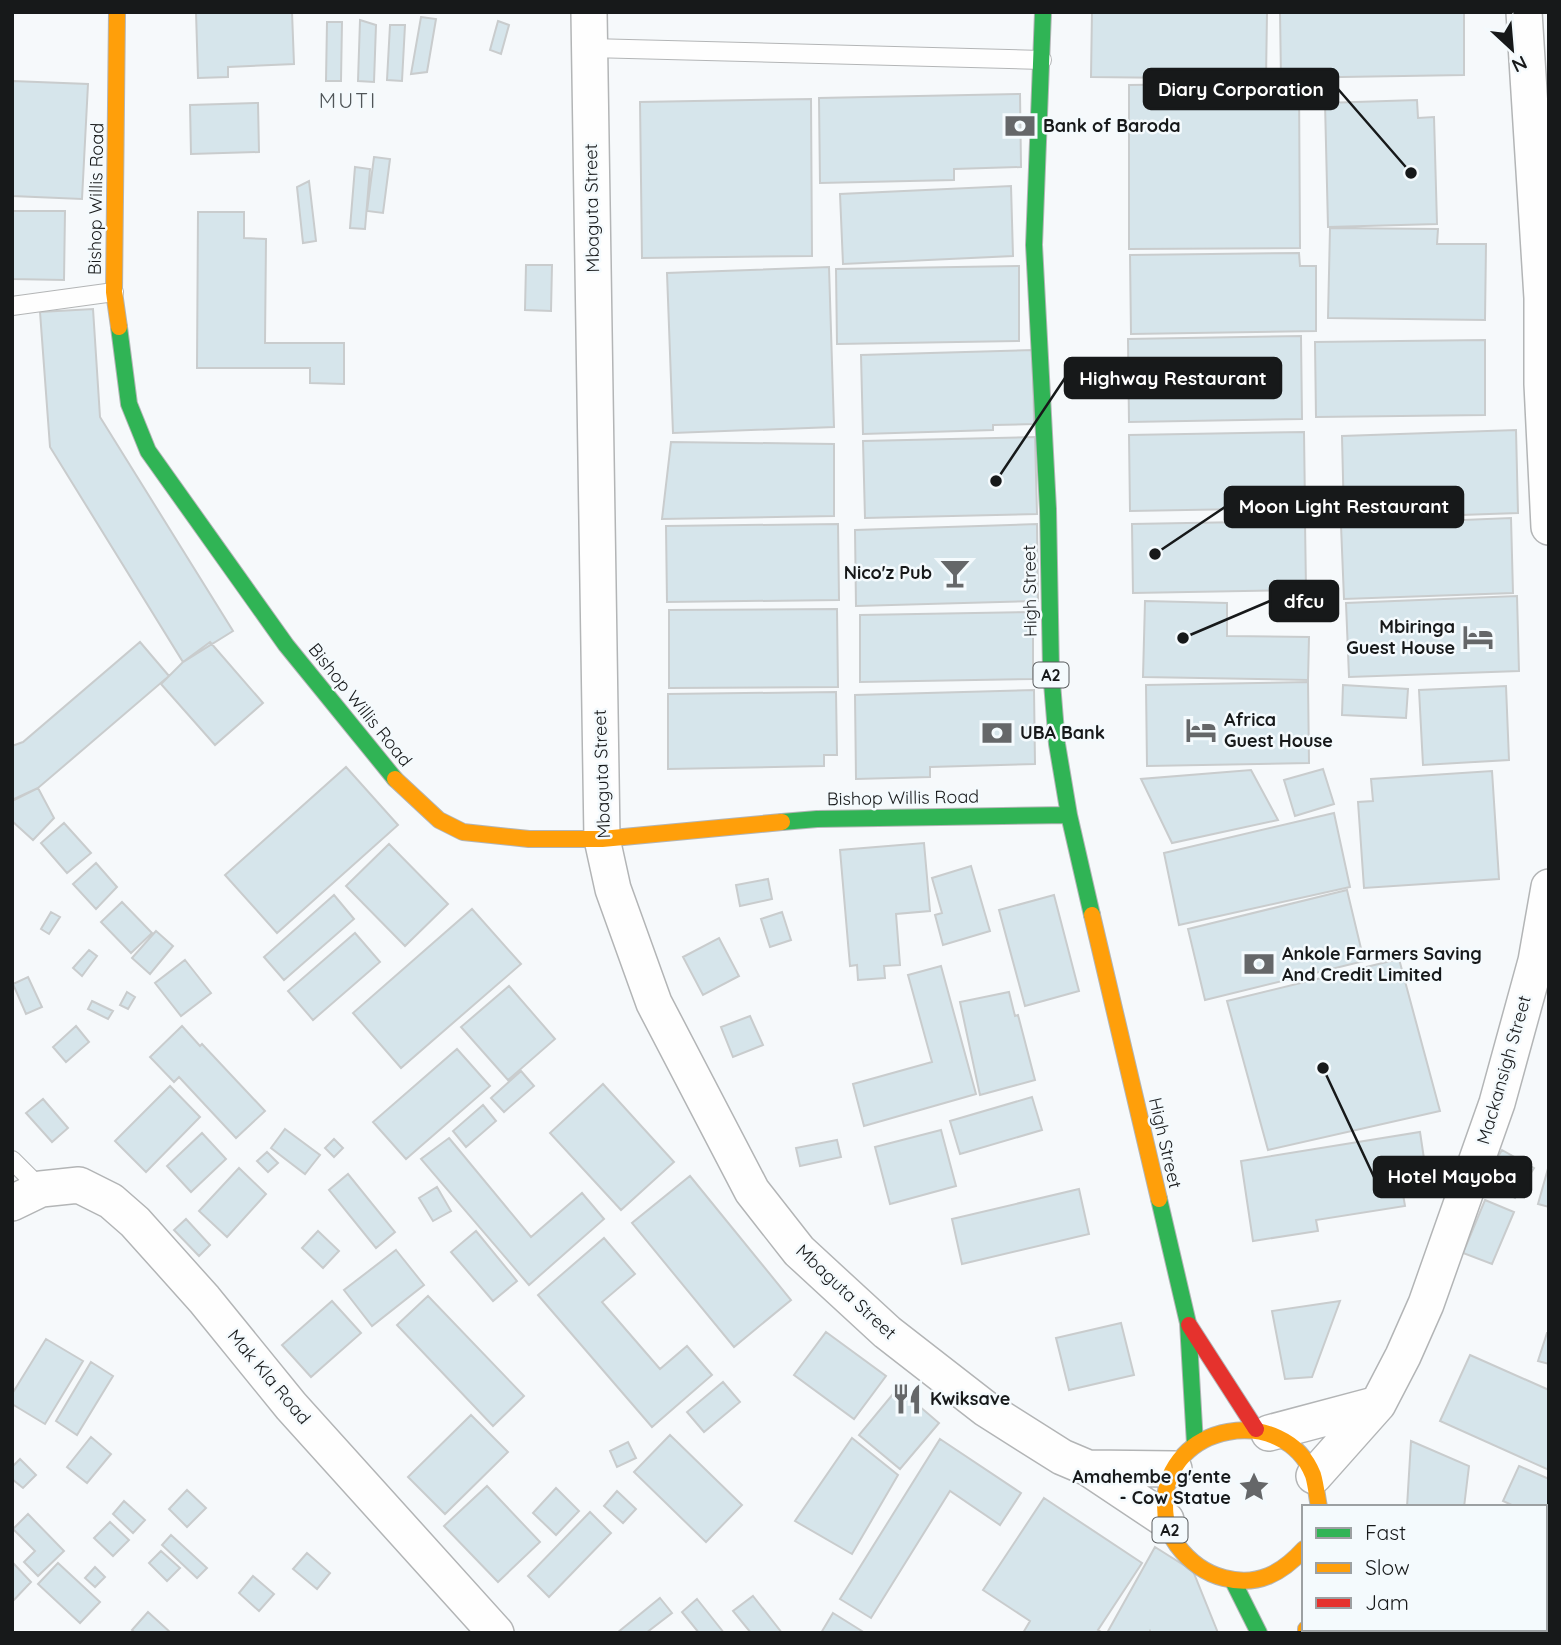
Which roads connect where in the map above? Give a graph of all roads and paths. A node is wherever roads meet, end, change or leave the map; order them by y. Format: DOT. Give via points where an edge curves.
graph roads {
  1 [pos="117,12"];
  2 [pos="589,12"];
  3 [pos="1043,12"];
  4 [pos="1524,12"];
  5 [pos="590,48"];
  6 [pos="1042,60"];
  7 [pos="114,292"];
  8 [pos="12,306"];
  9 [pos="1549,527"];
  10 [pos="1069,815"];
  11 [pos="602,839"];
  12 [pos="1549,887"];
  13 [pos="12,1160"];
  14 [pos="27,1196"];
  15 [pos="1188,1323"];
  16 [pos="1378,1404"];
  17 [pos="1263,1431"];
  18 [pos="1184,1456"];
  19 [pos="1088,1468"];
  20 [pos="1316,1491"];
  21 [pos="1166,1520"];
  22 [pos="1302,1551"];
  23 [pos="1233,1581"];
  24 [pos="496,1633"];
  25 [pos="1259,1633"];
  1 -- 7 [label="main road, Bishop Willis Road"];
  2 -- 5 [label="street, Mbaguta Street"];
  3 -- 6 [label="main road, High Street / A2"];
  4 -- 9 [label="street" via="1542,298"];
  5 -- 6 [label="lane"];
  5 -- 11 [label="street, Mbaguta Street"];
  6 -- 10 [label="main road, High Street / A2" via="1034,246 1051,670"];
  7 -- 8 [label="lane"];
  7 -- 11 [label="main road, Bishop Willis Road" via="129,404 148,451 286,645 401,786 439,820 463,832 529,839"];
  10 -- 11 [label="main road, Bishop Willis Road" via="817,819"];
  10 -- 15 [label="main road, High Street / A2"];
  11 -- 19 [label="street, Mbaguta Street" via="613,889 654,1003 752,1191 799,1251 887,1332 986,1409"];
  12 -- 16 [label="street, Mackansigh Street" via="1536,961 1497,1103 1426,1304"];
  13 -- 14 [label="lane"];
  14 -- 24 [label="street, Mak Kla Road" via="79,1185 111,1201 135,1222 291,1406"];
  15 -- 17 [label="main road, High Street / A2"];
  15 -- 18 [label="main road, High Street / A2"];
  16 -- 17 [label="street"];
  16 -- 20 [label="street, Mackansigh Street"];
  17 -- 18 [label="main road" via="1224,1430"];
  17 -- 20 [label="main road, A2" via="1296,1450"];
  18 -- 19 [label="street, Mbaguta Street"];
  18 -- 21 [label="main road, A2" via="1166,1493"];
  19 -- 21 [label="street, Mbaguta Street"];
  21 -- 23 [label="main road, A2" via="1189,1561 1209,1575"];
  22 -- 23 [label="main road, A2" via="1289,1566 1262,1579"];
  23 -- 25 [label="main road"];
}
